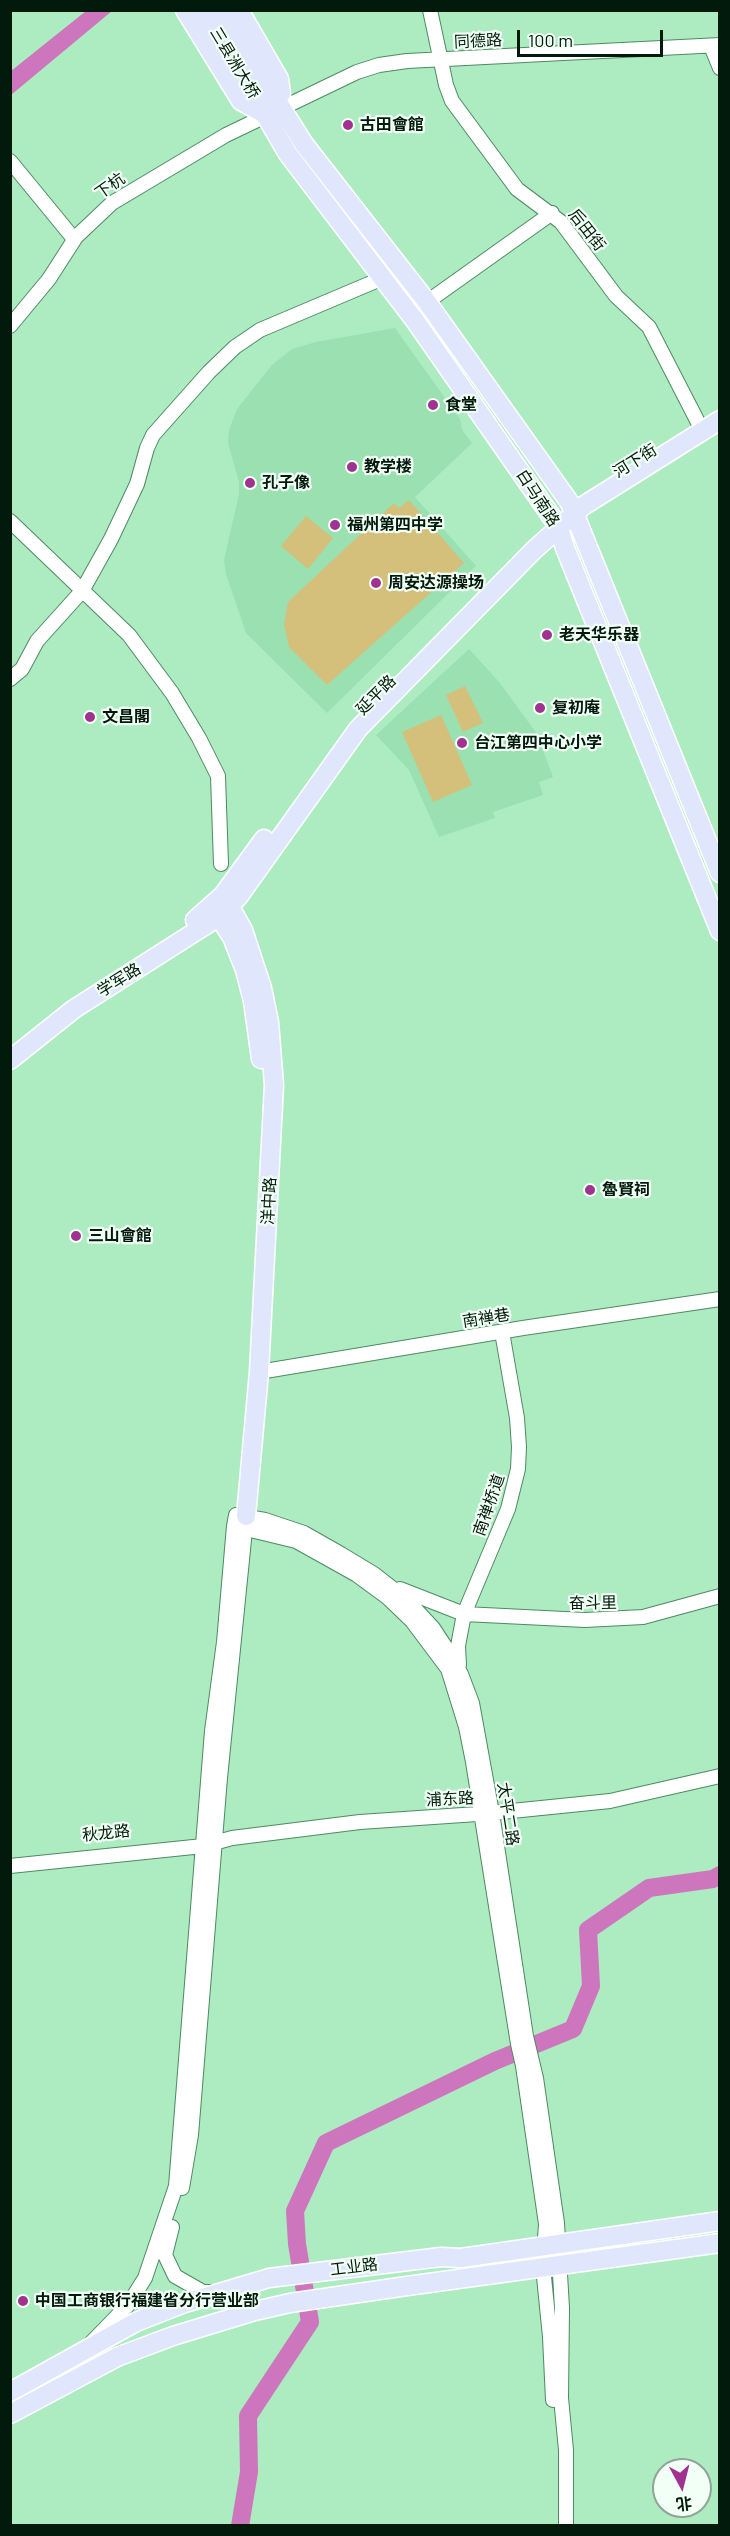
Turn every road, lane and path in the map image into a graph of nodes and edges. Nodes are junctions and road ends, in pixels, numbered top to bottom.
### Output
1 (185, 10) edge
2 (204, 10) edge
3 (220, 10) edge
4 (239, 10) edge
5 (430, 10) edge
6 (715, 45) edge
7 (441, 60) junction
8 (720, 68) edge
9 (283, 107) junction
10 (266, 115) junction
11 (10, 161) edge
12 (552, 213) junction
13 (74, 239) junction
14 (383, 278) junction
15 (427, 302) junction
16 (10, 326) edge
17 (720, 409) edge
18 (720, 420) edge
19 (700, 426) junction
20 (572, 508) junction
21 (10, 521) edge
22 (555, 521) junction
23 (82, 591) junction
24 (10, 679) edge
25 (220, 864) dead end
26 (720, 873) edge
27 (221, 906) junction
28 (720, 931) edge
29 (10, 1046) edge
30 (10, 1060) edge
31 (720, 1299) edge
32 (502, 1332) junction
33 (260, 1372) junction
34 (240, 1521) junction
35 (387, 1583) junction
36 (720, 1596) edge
37 (464, 1614) junction
38 (461, 1674) junction
39 (720, 1776) edge
40 (486, 1814) junction
41 (208, 1842) junction
42 (10, 1859) edge
43 (10, 1866) edge
44 (522, 2040) junction
45 (720, 2221) edge
46 (720, 2243) edge
47 (551, 2245) junction
48 (552, 2266) junction
49 (223, 2292) junction
50 (81, 2353) junction
51 (10, 2392) edge
52 (10, 2414) edge
53 (559, 2526) edge
54 (566, 2526) edge

1 - 10 main road
2 - 10 main road, 三县洲大桥
3 - 9 main road, 三县洲大桥
4 - 9 main road
5 - 7 street, 后田街
6 - 7 street, 同德路
6 - 8 street
7 - 9 street, 同德路
7 - 12 street, 后田街
9 - 10 street, 同德路
9 - 15 main road, 三县洲大桥
10 - 13 street, 下杭
10 - 14 main road, 白马南路
11 - 13 street
12 - 15 street
12 - 19 street, 后田街
13 - 16 street, 下杭
14 - 22 main road, 白马南路
14 - 23 street
15 - 20 main road, 三县洲大桥
17 - 19 main road, 河下街
18 - 19 main road, 河下街
19 - 20 main road, 河下街
20 - 22 main road, 河下街
20 - 26 main road, 三县洲大桥
21 - 23 street
22 - 27 main road, 延平路
22 - 28 main road, 白马南路
23 - 24 street
23 - 25 street
27 - 29 main road, 学军路
27 - 30 main road, 学军路
27 - 33 main road, 洋中路
27 - 34 main road, 洋中路
31 - 32 street, 南禅巷
32 - 33 street, 南禅巷
32 - 37 street, 南禅桥道
33 - 34 main road, 洋中路
34 - 35 street, 太平二路
34 - 40 street, 太平二路
34 - 41 street
35 - 37 street, 奋斗里
35 - 38 street, 太平二路
36 - 37 street, 奋斗里
37 - 38 street, 南禅桥道
38 - 40 street, 太平二路
39 - 40 street, 浦东路
40 - 41 street, 浦东路
40 - 44 street, 太平二路
41 - 42 street, 秋龙路
41 - 43 street, 秋龙路
41 - 49 street
41 - 50 street
44 - 47 street, 太平二路
44 - 47 street, 太平二路
45 - 47 main road, 工业路
46 - 48 main road, 工业路
47 - 48 street
47 - 49 main road, 工业路
48 - 52 main road, 工业路
48 - 53 street
48 - 54 street
49 - 50 main road, 工业路
50 - 51 main road, 工业路

